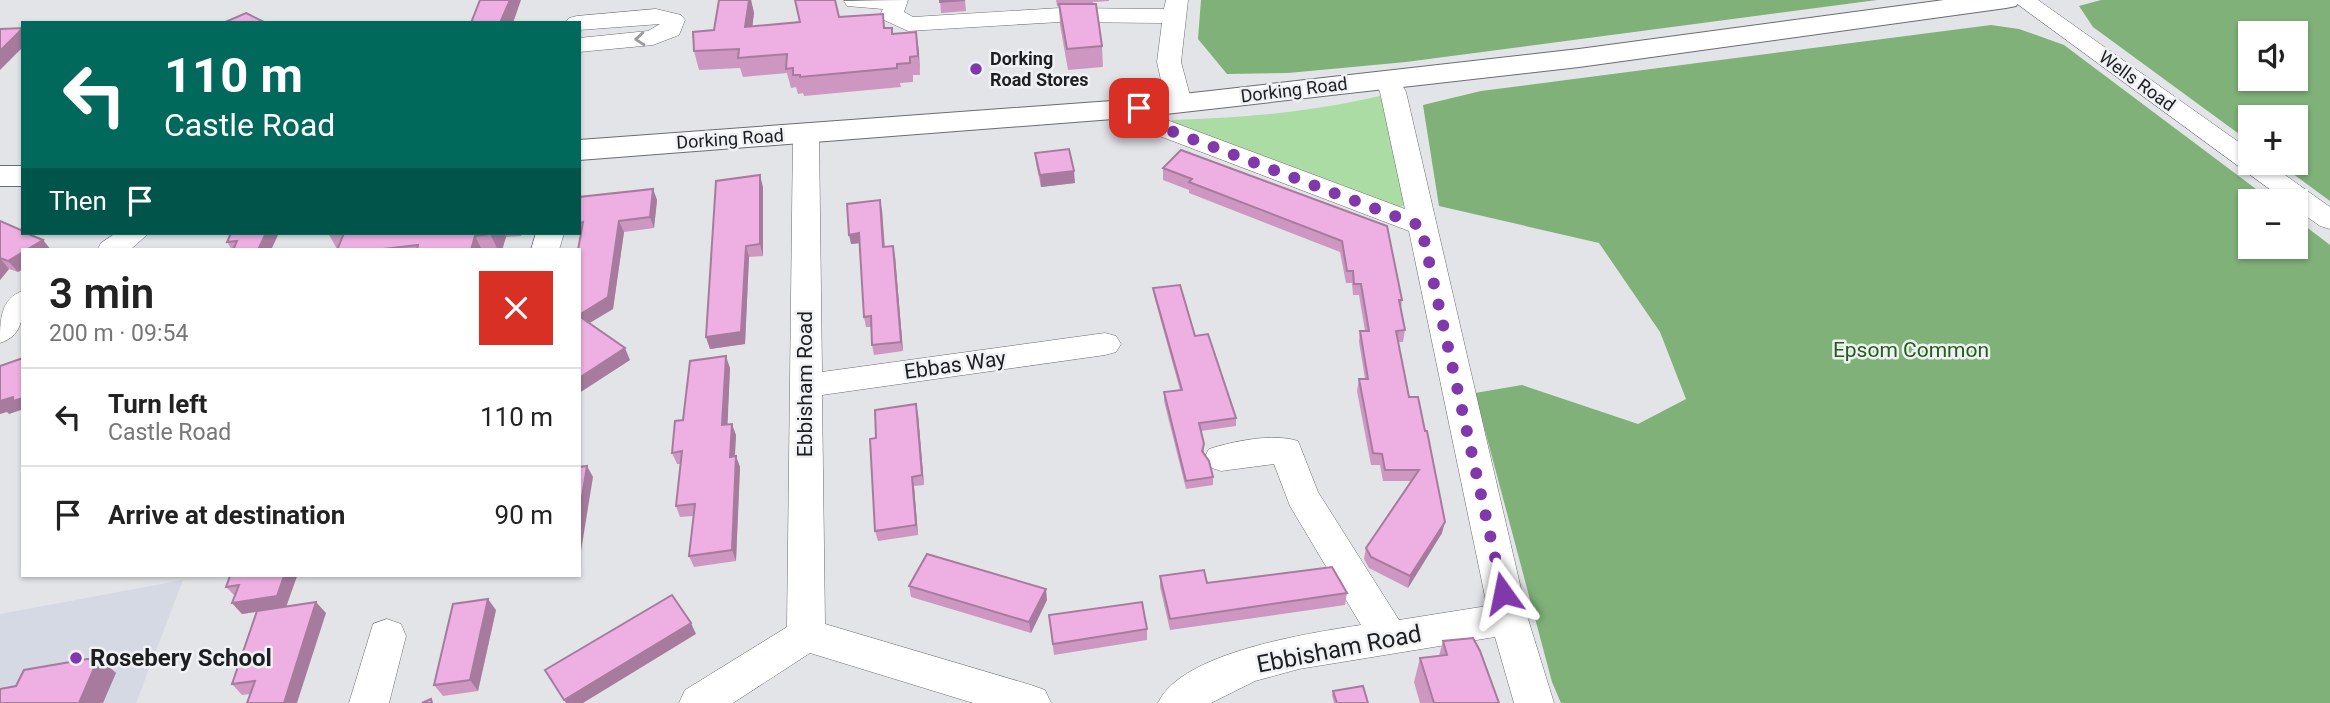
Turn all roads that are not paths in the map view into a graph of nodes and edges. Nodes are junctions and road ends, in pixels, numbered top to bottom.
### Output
1 (2006, 0) edge
2 (2024, 0) edge
3 (855, 1) edge
4 (896, 1) edge
5 (1176, 8) edge
6 (581, 23) edge
7 (581, 45) edge
8 (1387, 79) junction
9 (1179, 103) junction
10 (1139, 108) junction
11 (806, 134) junction
12 (581, 150) edge
13 (2238, 154) edge
14 (2268, 175) edge
15 (0, 176) edge
16 (21, 176) edge
17 (2330, 220) edge
18 (1421, 226) junction
19 (132, 235) edge
20 (114, 248) edge
21 (21, 304) edge
22 (0, 332) edge
23 (1105, 344) dead end
24 (805, 386) junction
25 (1222, 458) dead end
26 (1509, 619) junction
27 (806, 635) junction
28 (387, 636) dead end
29 (1389, 638) junction
30 (369, 703) edge
31 (699, 703) edge
32 (1031, 703) edge
33 (1178, 703) edge
34 (1534, 703) edge

1 - 8 highway, Dorking Road
2 - 13 street, Wells Road
3 - 4 street
4 - 5 street
5 - 9 street
6 -> 7 street
8 - 9 highway, Dorking Road
8 - 18 street
9 - 10 highway, Dorking Road
10 - 11 highway, Dorking Road
10 - 18 street
11 - 12 highway, Dorking Road
11 - 24 street, Ebbisham Road
14 - 17 street, Wells Road
15 - 16 highway
18 - 26 street
19 - 20 street
21 - 22 street
23 - 24 street, Ebbas Way
24 - 27 street, Ebbisham Road
25 - 29 street
26 - 29 street, Ebbisham Road
26 - 34 street
27 - 31 street
27 - 32 street
28 - 30 street
29 - 33 street, Ebbisham Road

